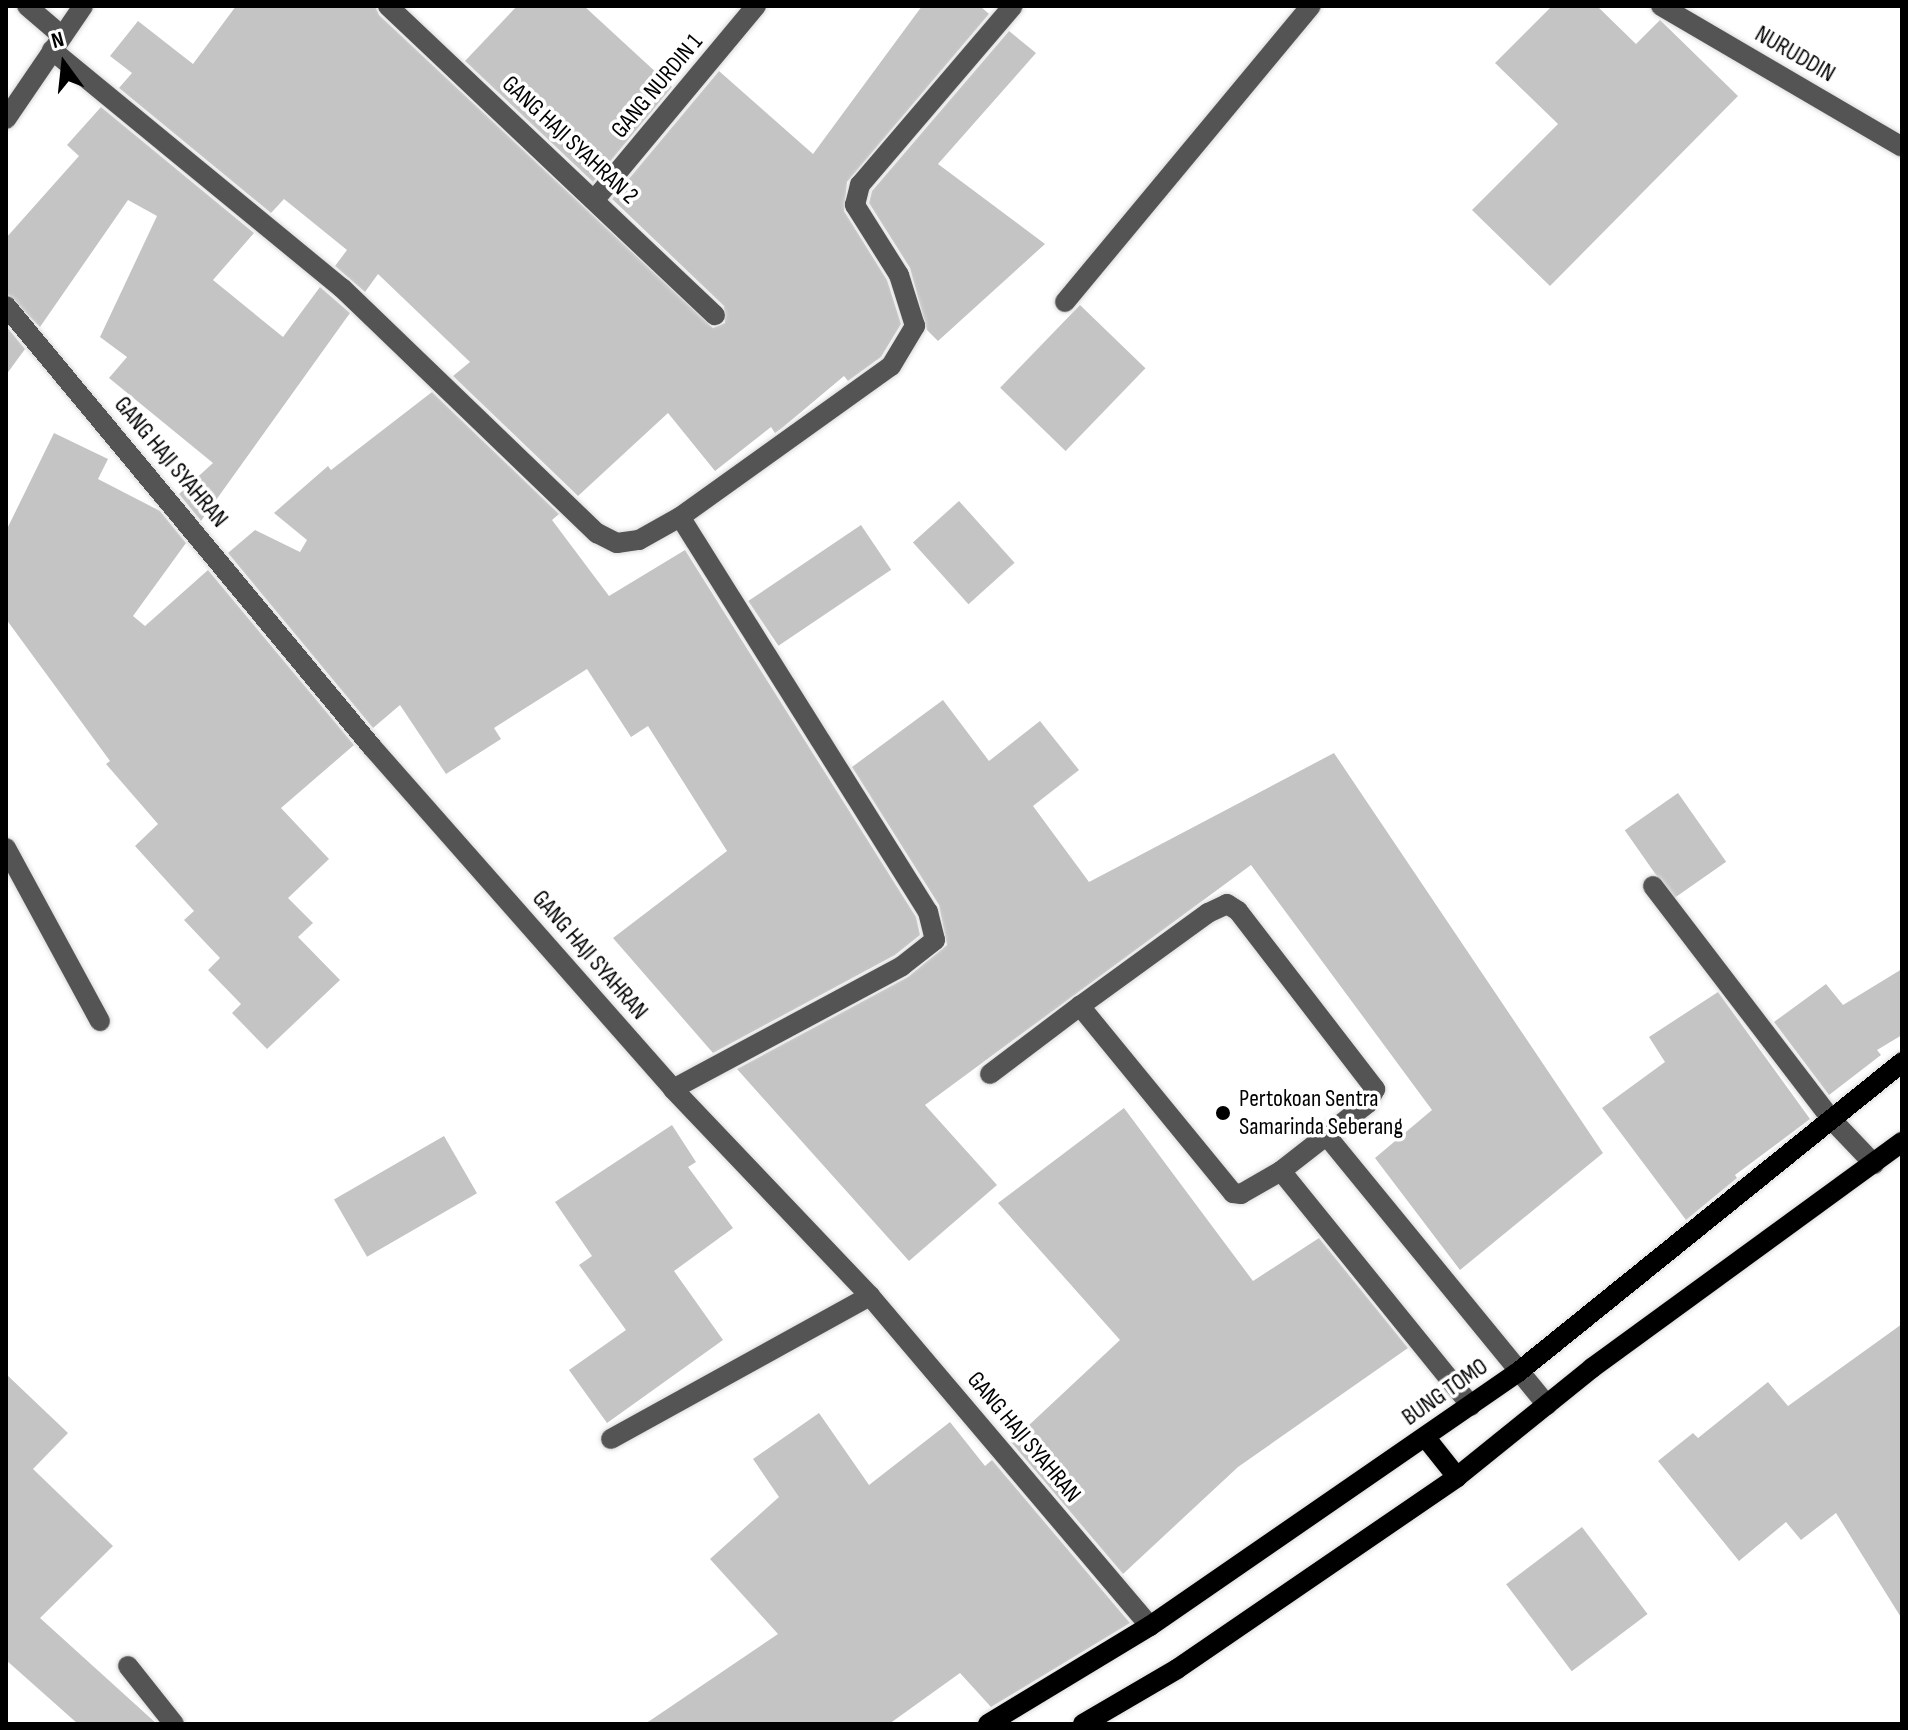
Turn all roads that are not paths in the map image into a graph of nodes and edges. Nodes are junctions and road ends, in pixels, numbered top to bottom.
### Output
1 (27, 6) edge
2 (83, 6) edge
3 (388, 6) edge
4 (756, 6) edge
5 (1013, 6) edge
6 (1311, 6) edge
7 (1661, 6) edge
8 (57, 43) junction
9 (6, 119) edge
10 (1902, 147) edge
11 (596, 198) junction
12 (1065, 302) dead end
13 (6, 306) edge
14 (715, 315) dead end
15 (680, 517) junction
16 (7, 854) edge
17 (1653, 886) dead end
18 (1080, 1006) junction
19 (100, 1021) dead end
20 (1902, 1062) edge
21 (990, 1074) dead end
22 (673, 1089) junction
23 (1832, 1120) junction
24 (1326, 1135) junction
25 (1902, 1142) edge
26 (1874, 1164) junction
27 (1281, 1171) junction
28 (870, 1296) junction
29 (1517, 1373) junction
30 (1547, 1405) junction
31 (1471, 1406) junction
32 (1426, 1438) junction
33 (611, 1439) dead end
34 (1457, 1477) junction
35 (1150, 1626) junction
36 (128, 1666) dead end
37 (174, 1724) edge
38 (988, 1724) edge
39 (1083, 1724) edge

1 - 8 street
2 - 8 street
3 - 11 street, GANG HAJI SYAHRAN 2
4 - 11 street, GANG NURDIN 1
5 - 15 street
6 - 12 street
7 - 10 street, NURUDDIN
8 - 9 street
8 - 15 street
11 - 14 street, GANG HAJI SYAHRAN 2
13 - 22 street, GANG HAJI SYAHRAN
15 - 22 street
16 - 19 street
17 - 23 street
18 - 21 street
18 - 24 street
18 - 27 street
20 - 23 main road, BUNG TOMO
22 - 28 street, GANG HAJI SYAHRAN
23 - 26 street
23 - 29 main road, BUNG TOMO
24 - 27 street
24 - 29 street
25 - 26 main road
26 - 30 main road
27 - 31 street
28 - 33 street
28 - 35 street, GANG HAJI SYAHRAN
29 - 30 street
29 - 31 main road, BUNG TOMO
30 - 34 main road
31 - 32 main road, BUNG TOMO
32 - 34 main road
32 - 35 main road, BUNG TOMO
34 - 39 main road
35 - 38 main road, BUNG TOMO
36 - 37 street

